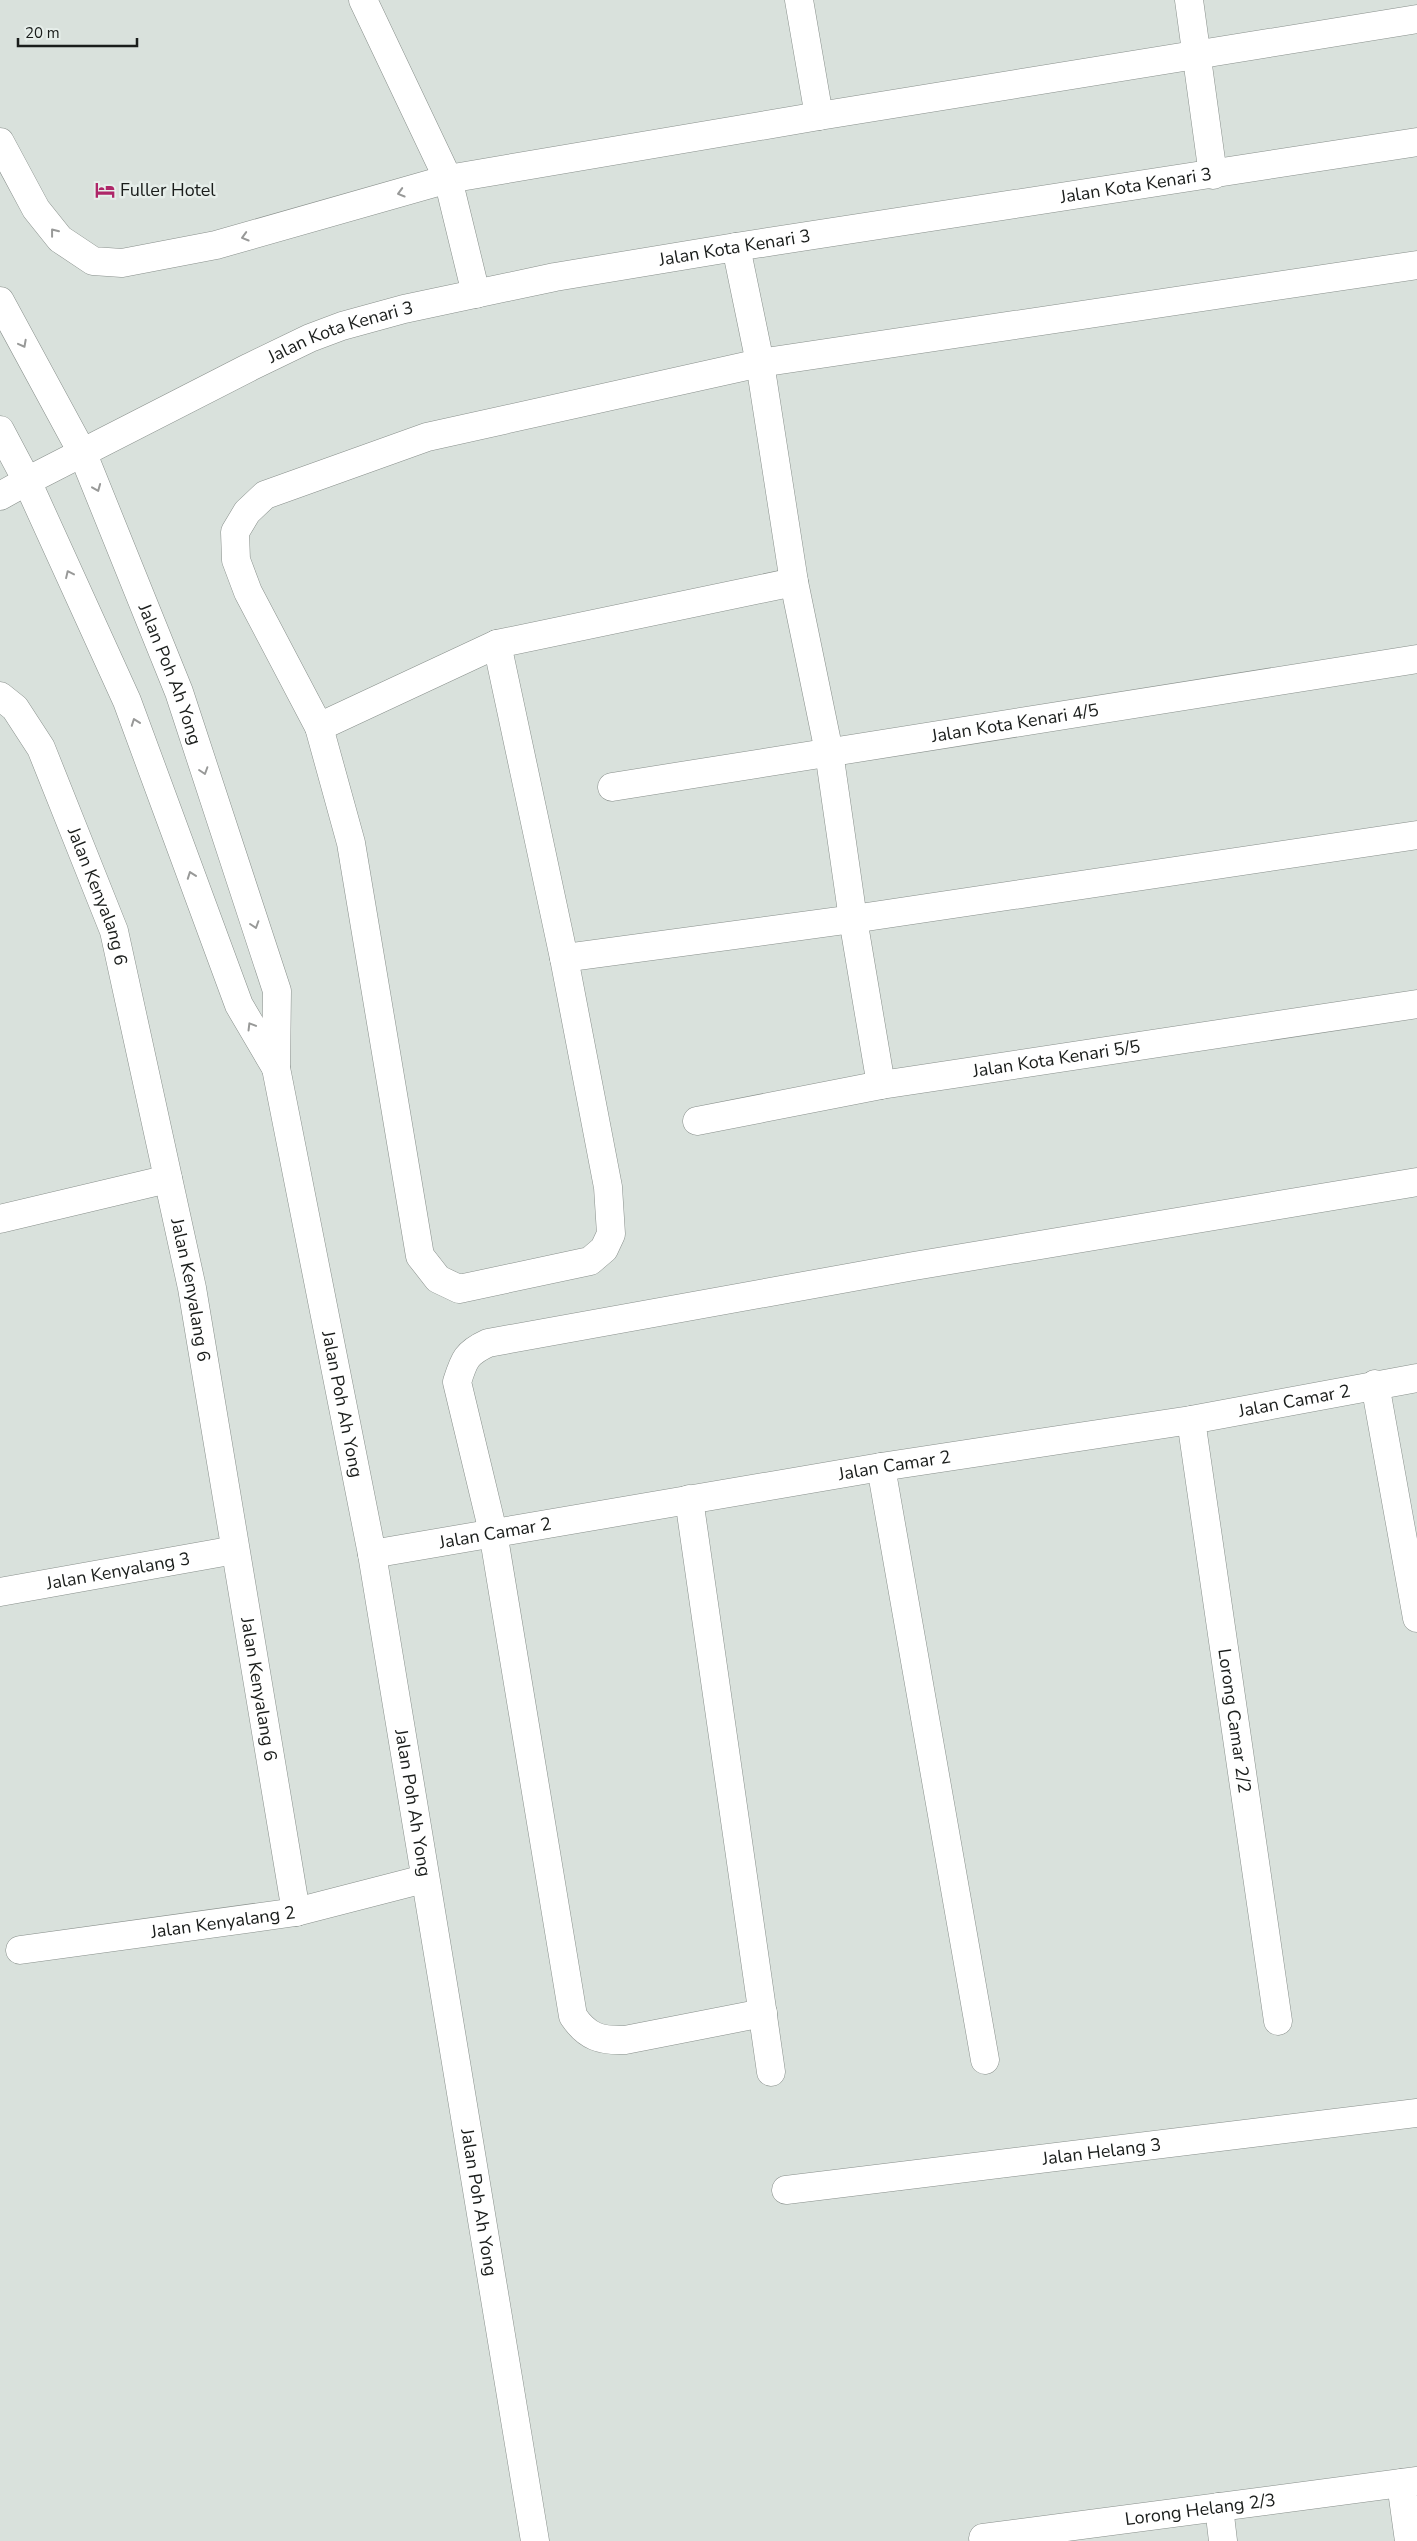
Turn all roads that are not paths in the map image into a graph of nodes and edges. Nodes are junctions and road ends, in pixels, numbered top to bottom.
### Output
1 (363, 0) edge
2 (799, 0) edge
3 (1189, 0) edge
4 (1417, 19) edge
5 (1196, 54) junction
6 (819, 116) junction
7 (0, 142) edge
8 (1417, 142) edge
9 (1213, 175) junction
10 (448, 180) junction
11 (736, 247) junction
12 (1417, 265) edge
13 (476, 294) junction
14 (0, 301) edge
15 (760, 363) junction
16 (0, 430) edge
17 (83, 454) junction
18 (27, 482) junction
19 (0, 496) edge
20 (794, 582) junction
21 (497, 644) junction
22 (1417, 659) edge
23 (0, 696) edge
24 (318, 727) junction
25 (829, 752) junction
26 (612, 787) dead end
27 (1417, 836) edge
28 (853, 919) junction
29 (564, 958) junction
30 (1417, 1004) edge
31 (276, 1068) junction
32 (881, 1085) junction
33 (697, 1121) dead end
34 (168, 1179) junction
35 (1417, 1182) edge
36 (0, 1219) edge
37 (1417, 1378) edge
38 (1376, 1384) junction
39 (1191, 1420) junction
40 (881, 1467) junction
41 (689, 1499) junction
42 (493, 1532) junction
43 (235, 1550) junction
44 (372, 1554) junction
45 (0, 1592) edge
46 (1417, 1618) edge
47 (424, 1879) junction
48 (296, 1912) junction
49 (20, 1950) dead end
50 (763, 2013) junction
51 (1278, 2021) dead end
52 (984, 2060) dead end
53 (771, 2072) dead end
54 (1417, 2113) edge
55 (786, 2190) dead end
56 (1409, 2482) edge
57 (1218, 2507) junction
58 (983, 2538) dead end
59 (535, 2541) edge
60 (1223, 2541) edge
61 (1410, 2541) edge

1 - 10 street
2 - 6 street
3 - 5 street
4 - 5 street
5 - 6 street
5 - 9 street
6 - 10 street
10 -> 7 street
8 - 9 street, Jalan Kota Kenari 3
9 - 11 street, Jalan Kota Kenari 3
10 - 13 street
11 - 13 street, Jalan Kota Kenari 3
11 - 15 street
12 - 15 street
13 - 17 street, Jalan Kota Kenari 3
14 -> 17 street, Jalan Poh Ah Yong
15 - 20 street
15 - 24 street
16 - 18 street, Jalan Poh Ah Yong
17 - 18 street, Jalan Kota Kenari 3
17 -> 31 street, Jalan Poh Ah Yong
18 - 19 street, Jalan Kota Kenari 3
31 -> 18 street, Jalan Poh Ah Yong
20 - 21 street
20 - 25 street
21 - 24 street
21 - 29 street
22 - 25 street, Jalan Kota Kenari 4/5
23 - 34 street, Jalan Kenyalang 6
24 - 29 street
25 - 26 street, Jalan Kota Kenari 4/5
25 - 28 street
27 - 28 street
28 - 29 street
28 - 32 street
30 - 32 street, Jalan Kota Kenari 5/5
31 - 44 street, Jalan Poh Ah Yong
32 - 33 street, Jalan Kota Kenari 5/5
34 - 36 street
34 - 43 street, Jalan Kenyalang 6
35 - 42 street
37 - 38 street, Jalan Camar 2
38 - 39 street, Jalan Camar 2
38 - 46 street
39 - 40 street, Jalan Camar 2
39 - 51 street, Lorong Camar 2/2
40 - 41 street, Jalan Camar 2
40 - 52 street
41 - 42 street, Jalan Camar 2
41 - 50 street
42 - 44 street, Jalan Camar 2
42 - 50 street
43 - 45 street, Jalan Kenyalang 3
43 - 48 street, Jalan Kenyalang 6
44 - 47 street, Jalan Poh Ah Yong
47 - 48 street, Jalan Kenyalang 2
47 - 59 street, Jalan Poh Ah Yong
48 - 49 street, Jalan Kenyalang 2
50 - 53 street
54 - 55 street, Jalan Helang 3
56 - 57 street, Lorong Helang 2/3
56 - 61 street
57 - 58 street, Lorong Helang 2/3
57 - 60 street

